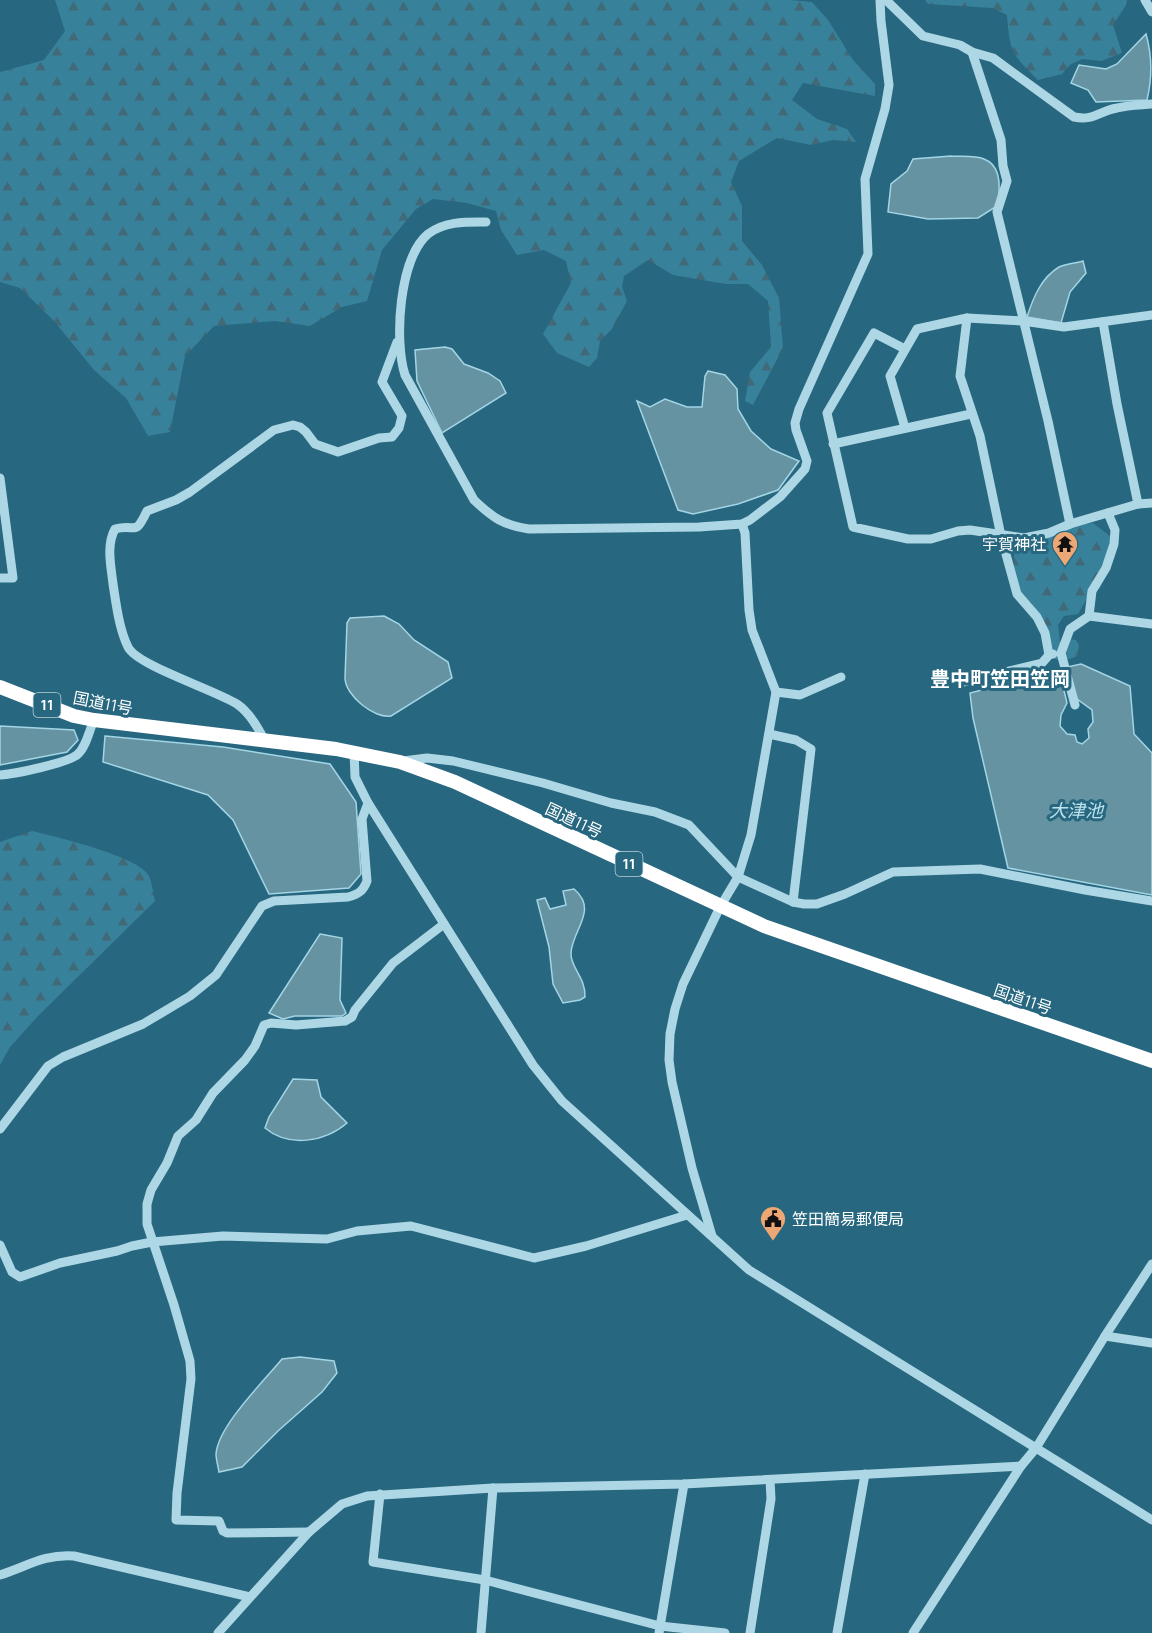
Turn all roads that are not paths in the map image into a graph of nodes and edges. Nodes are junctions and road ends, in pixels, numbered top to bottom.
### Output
1 (880, 0) edge
2 (886, 0) edge
3 (1145, 0) edge
4 (1152, 12) edge
5 (972, 52) junction
6 (1152, 104) edge
7 (486, 222) dead end
8 (1152, 315) edge
9 (967, 318) junction
10 (1023, 321) junction
11 (1104, 322) junction
12 (400, 334) junction
13 (905, 349) junction
14 (971, 414) junction
15 (905, 428) junction
16 (833, 444) junction
17 (0, 478) edge
18 (0, 483) edge
19 (1152, 503) edge
20 (1138, 504) junction
21 (1108, 513) junction
22 (742, 524) junction
23 (1070, 524) junction
24 (1001, 536) junction
25 (0, 578) edge
26 (1089, 616) junction
27 (1152, 624) edge
28 (1061, 653) junction
29 (1049, 655) junction
30 (841, 677) dead end
31 (960, 684) dead end
32 (0, 687) edge
33 (776, 692) junction
34 (1075, 705) dead end
35 (94, 720) junction
36 (769, 734) junction
37 (265, 741) junction
38 (354, 751) junction
39 (400, 762) junction
40 (0, 775) edge
41 (368, 803) junction
42 (738, 877) junction
43 (1152, 901) edge
44 (793, 902) junction
45 (720, 907) junction
46 (444, 924) junction
47 (1152, 1061) edge
48 (0, 1130) edge
49 (687, 1215) junction
50 (713, 1238) junction
51 (152, 1242) junction
52 (0, 1245) edge
53 (1152, 1264) edge
54 (1105, 1336) junction
55 (1152, 1343) edge
56 (1036, 1448) junction
57 (1021, 1466) junction
58 (865, 1474) junction
59 (770, 1480) junction
60 (684, 1484) junction
61 (493, 1488) junction
62 (380, 1494) junction
63 (1152, 1520) edge
64 (309, 1532) junction
65 (0, 1575) edge
66 (485, 1580) junction
67 (250, 1597) junction
68 (660, 1630) edge
69 (220, 1632) edge
70 (481, 1633) edge
71 (725, 1633) edge
72 (750, 1633) edge
73 (837, 1633) edge
74 (914, 1633) edge

1 - 22 street
2 - 5 street
3 - 4 street
5 - 6 street
5 - 10 street
7 - 12 street
8 - 11 street
9 - 10 street
9 - 13 street
9 - 14 street
10 - 11 street
10 - 23 street
11 - 20 street
12 - 22 street
12 - 37 street
13 - 15 street
13 - 16 street
14 - 15 street
14 - 24 street
15 - 16 street
16 - 24 street
17 - 18 street
18 - 25 street
19 - 20 street
20 - 21 street
21 - 23 street
21 - 26 street
22 - 33 street
23 - 24 street
24 - 29 street
26 - 27 street
26 - 28 street
28 - 29 street
28 - 34 street
29 - 31 street
30 - 33 street
32 - 35 highway, 国道11号 / 11
33 - 36 street
35 - 37 highway, 国道11号 / 11
35 - 40 street
36 - 42 street
36 - 44 street
37 - 38 highway, 国道11号 / 11
38 - 39 highway, 国道11号 / 11
38 - 41 street
39 - 42 street
39 - 45 highway, 国道11号 / 11
41 - 46 street
41 - 48 street
42 - 44 street
42 - 45 street
43 - 44 street
45 - 47 highway, 国道11号 / 11
45 - 50 street
46 - 49 street
46 - 51 street
49 - 50 street
49 - 51 street
50 - 56 street
51 - 52 street
51 - 64 street
53 - 54 street
54 - 55 street
54 - 56 street
56 - 57 street
56 - 63 street
57 - 58 street
57 - 74 street
58 - 59 street
58 - 73 street
59 - 60 street
59 - 72 street
60 - 61 street
60 - 68 street
61 - 62 street
61 - 66 street
62 - 64 street
62 - 66 street
64 - 67 street
65 - 67 street
66 - 68 street
66 - 70 street
67 - 69 street
68 - 71 street

